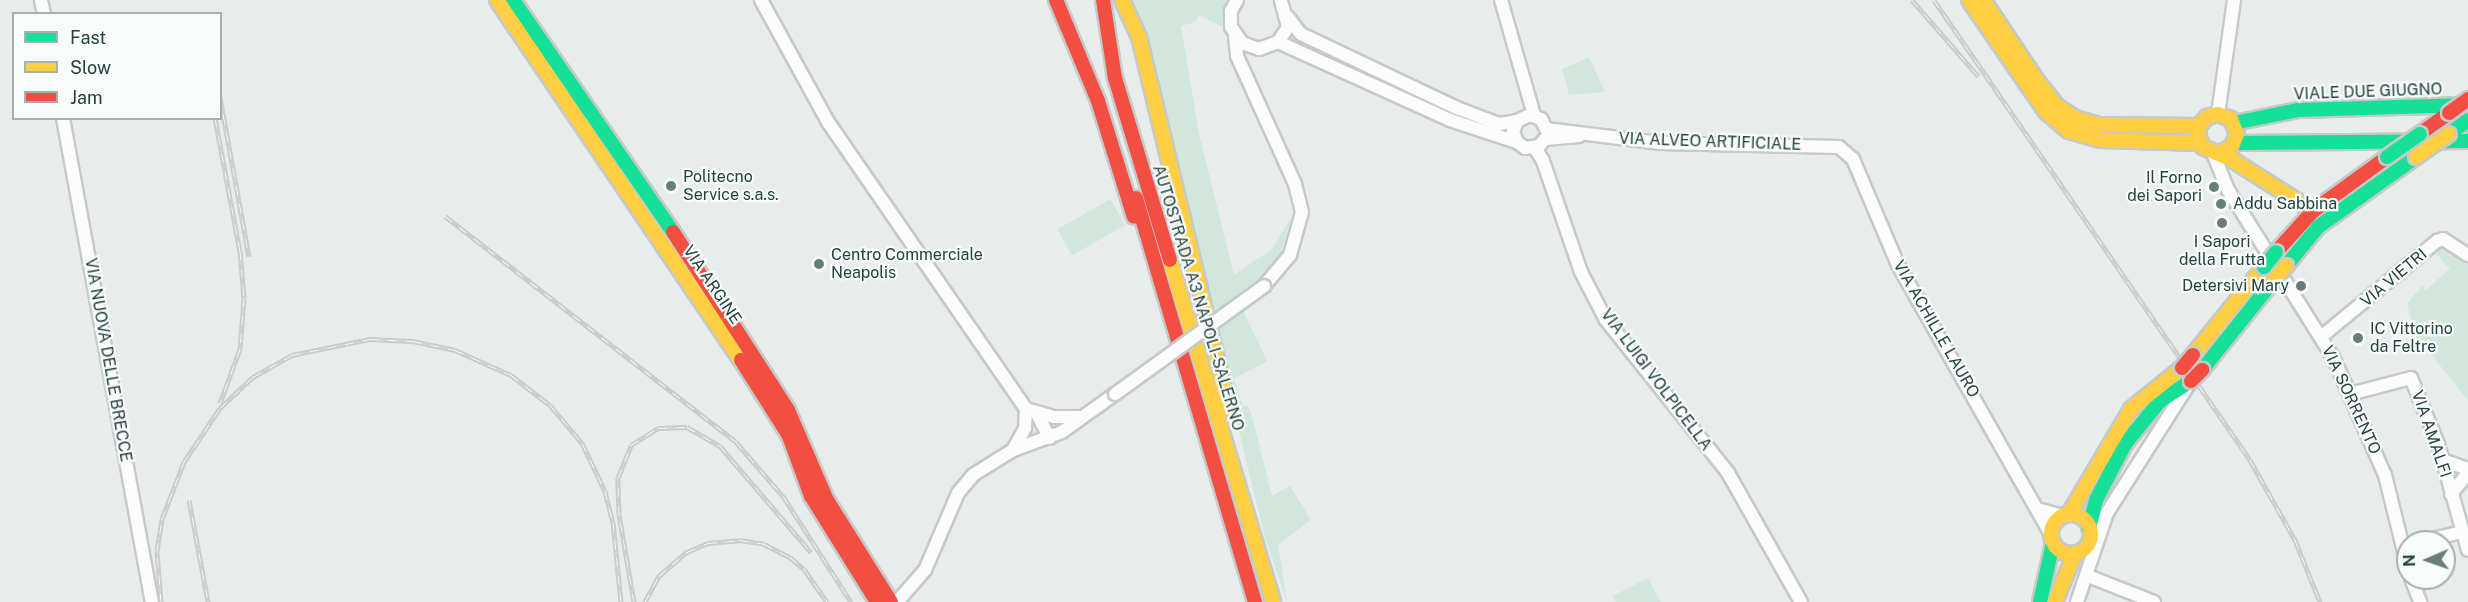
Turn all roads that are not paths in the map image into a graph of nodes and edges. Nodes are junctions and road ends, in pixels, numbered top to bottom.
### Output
1 (497, 0) edge
2 (513, 0) edge
3 (761, 0) edge
4 (1056, 0) edge
5 (1103, 0) edge
6 (1122, 0) edge
7 (1237, 0) edge
8 (1281, 0) edge
9 (1501, 0) edge
10 (1969, 0) edge
11 (1983, 0) edge
12 (2234, 0) edge
13 (1288, 17) junction
14 (1235, 36) junction
15 (1278, 42) junction
16 (1095, 46) dead end
17 (1256, 48) junction
18 (1243, 70) junction
19 (2468, 99) edge
20 (2468, 105) edge
21 (1526, 114) junction
22 (2218, 114) junction
23 (63, 120) edge
24 (2468, 120) edge
25 (2234, 123) junction
26 (2199, 126) junction
27 (1546, 134) junction
28 (2468, 141) edge
29 (1518, 142) junction
30 (2200, 143) junction
31 (1839, 147) joint
32 (1535, 148) junction
33 (2226, 152) junction
34 (2313, 211) junction
35 (2468, 255) edge
36 (1161, 291) junction
37 (2321, 337) junction
38 (2190, 381) junction
39 (2350, 394) junction
40 (1031, 411) junction
41 (1077, 417) junction
42 (1050, 438) junction
43 (1013, 450) junction
44 (2442, 460) junction
45 (2468, 471) edge
46 (2451, 495) junction
47 (2041, 510) junction
48 (2066, 515) junction
49 (2089, 528) junction
50 (2400, 530) edge
51 (2052, 538) junction
52 (2466, 540) edge
53 (2075, 553) junction
54 (1264, 573) junction
55 (2088, 576) junction
56 (152, 602) edge
57 (877, 602) edge
58 (891, 602) edge
59 (897, 602) edge
60 (1255, 602) edge
61 (1273, 602) edge
62 (1801, 602) edge
63 (2040, 602) edge
64 (2055, 602) edge
65 (2077, 602) edge
66 (2154, 602) edge

1 - 57 main road, VIA ARGINE
2 - 58 main road, VIA ARGINE
3 - 40 street
4 - 36 main road
5 - 54 main road, AUTOSTRADA A3 NAPOLI-SALERNO
6 - 54 main road
7 - 14 street
8 - 13 street
9 - 21 street
10 - 30 main road
11 - 26 main road
12 - 22 street
13 - 15 street
13 - 21 street
14 - 17 street
14 - 18 street
15 - 17 street
15 - 29 street
16 - 36 main road, AUTOSTRADA A3 NAPOLI-SALERNO
17 - 18 street
18 - 41 street, bridge
19 - 34 main road, bridge
20 - 25 main road, VIALE DUE GIUGNO
21 - 27 street
21 - 29 street
22 - 25 main road
22 - 26 main road
23 - 56 street, VIA NUOVA DELLE BRECCE
24 - 38 main road, bridge
25 - 33 main road
26 - 30 main road
27 - 31 street, VIA ALVEO ARTIFICIALE
27 - 32 street
28 - 33 main road
29 - 32 street
30 - 33 main road
31 - 47 street, VIA ACHILLE LAURO
32 - 62 street, VIA LUIGI VOLPICELLA
33 - 34 main road
33 - 37 street, VIA SORRENTO
34 - 48 main road, bridge
35 - 37 street, VIA VIETRI
36 - 60 main road, AUTOSTRADA A3 NAPOLI-SALERNO
37 - 39 street, VIA SORRENTO
38 - 49 main road
38 - 55 street
39 - 44 street, VIA AMALFI
39 - 50 street, VIA SORRENTO
40 - 41 street
40 - 42 street
40 - 43 street
41 - 42 street
42 - 43 street
43 - 59 street
44 - 45 street
44 - 46 street, VIA AMALFI
45 - 46 street
46 - 52 street, VIA AMALFI
47 - 48 street
47 - 51 street, VIA ACHILLE LAURO
48 - 49 main road
48 - 51 main road
49 - 53 main road
51 - 53 main road
51 - 63 main road
53 - 64 main road
54 - 61 main road, AUTOSTRADA A3 NAPOLI-SALERNO
55 - 65 street
55 - 66 street

